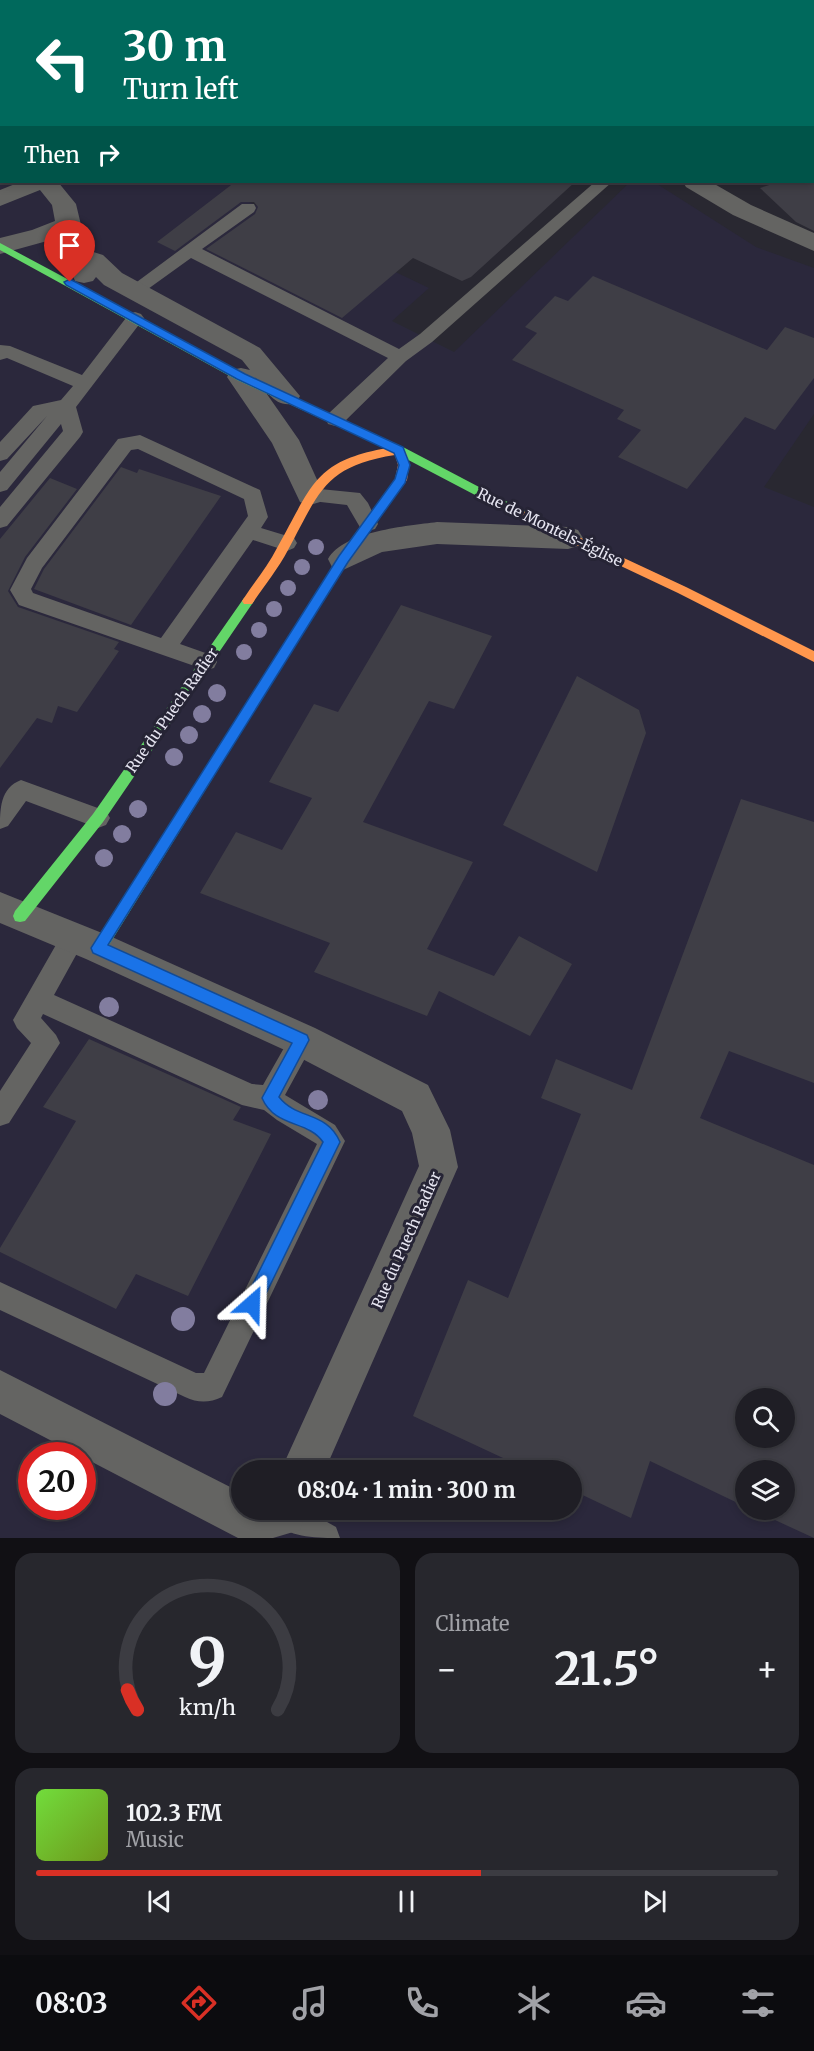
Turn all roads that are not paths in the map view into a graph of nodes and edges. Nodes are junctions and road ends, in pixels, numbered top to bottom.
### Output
1 (37, 183) edge
2 (47, 183) edge
3 (603, 183) edge
4 (697, 183) edge
5 (0, 198) edge
6 (248, 208) dead end
7 (68, 225) junction
8 (814, 243) edge
9 (0, 246) edge
10 (190, 250) junction
11 (76, 255) junction
12 (135, 290) junction
13 (90, 294) junction
14 (135, 318) junction
15 (0, 354) edge
16 (400, 357) junction
17 (241, 376) junction
18 (84, 383) junction
19 (286, 396) junction
20 (66, 405) junction
21 (336, 419) junction
22 (399, 450) junction
23 (0, 454) edge
24 (0, 485) edge
25 (310, 495) junction
26 (0, 521) edge
27 (368, 524) junction
28 (248, 531) junction
29 (568, 538) junction
30 (287, 543) junction
31 (343, 559) junction
32 (166, 647) junction
33 (814, 657) edge
34 (206, 662) junction
35 (98, 818) junction
36 (0, 819) edge
37 (10, 911) edge
38 (86, 943) junction
39 (37, 999) junction
40 (302, 1040) junction
41 (270, 1098) junction
42 (0, 1114) edge
43 (0, 1296) edge
44 (0, 1391) edge
45 (307, 1460) edge
46 (231, 1511) edge
47 (297, 1520) edge
48 (325, 1538) edge

1 - 5 street
2 - 7 street
3 - 16 lane
4 - 8 street
6 - 10 lane
7 - 9 street
7 - 11 street
9 - 13 street, Rue de Montels-Église
10 - 12 lane
10 - 16 lane
11 - 12 street, Rue de Montels-Église
11 - 13 street
12 - 19 street, Rue de Montels-Église
13 - 14 street, Rue de Montels-Église
14 - 17 street, Rue de Montels-Église
14 - 18 lane
15 - 18 lane
16 - 21 lane
17 - 19 street, Rue de Montels-Église
17 - 25 street
18 - 20 lane
19 - 21 street, Rue de Montels-Église
20 - 23 lane
20 - 24 lane
20 - 26 lane
21 - 22 street, Rue de Montels-Église
22 - 25 street, Rue du Puech Radier
22 - 27 street
22 - 29 street, Rue de Montels-Église
25 - 27 lane
25 - 30 street, Rue du Puech Radier
27 - 31 street
28 - 30 lane
28 - 32 lane
28 - 32 lane
29 - 31 street
29 - 33 street, Rue de Montels-Église
30 - 34 street, Rue du Puech Radier
31 - 38 street
32 - 34 lane
34 - 35 street, Rue du Puech Radier
35 - 36 lane
35 - 37 street, Rue du Puech Radier
37 - 38 street, Rue du Puech Radier
38 - 39 lane
38 - 40 street, Rue du Puech Radier
39 - 41 lane
39 - 42 lane
40 - 41 lane
40 - 45 street, Rue du Puech Radier
41 - 43 lane
44 - 46 street
47 - 48 lane

